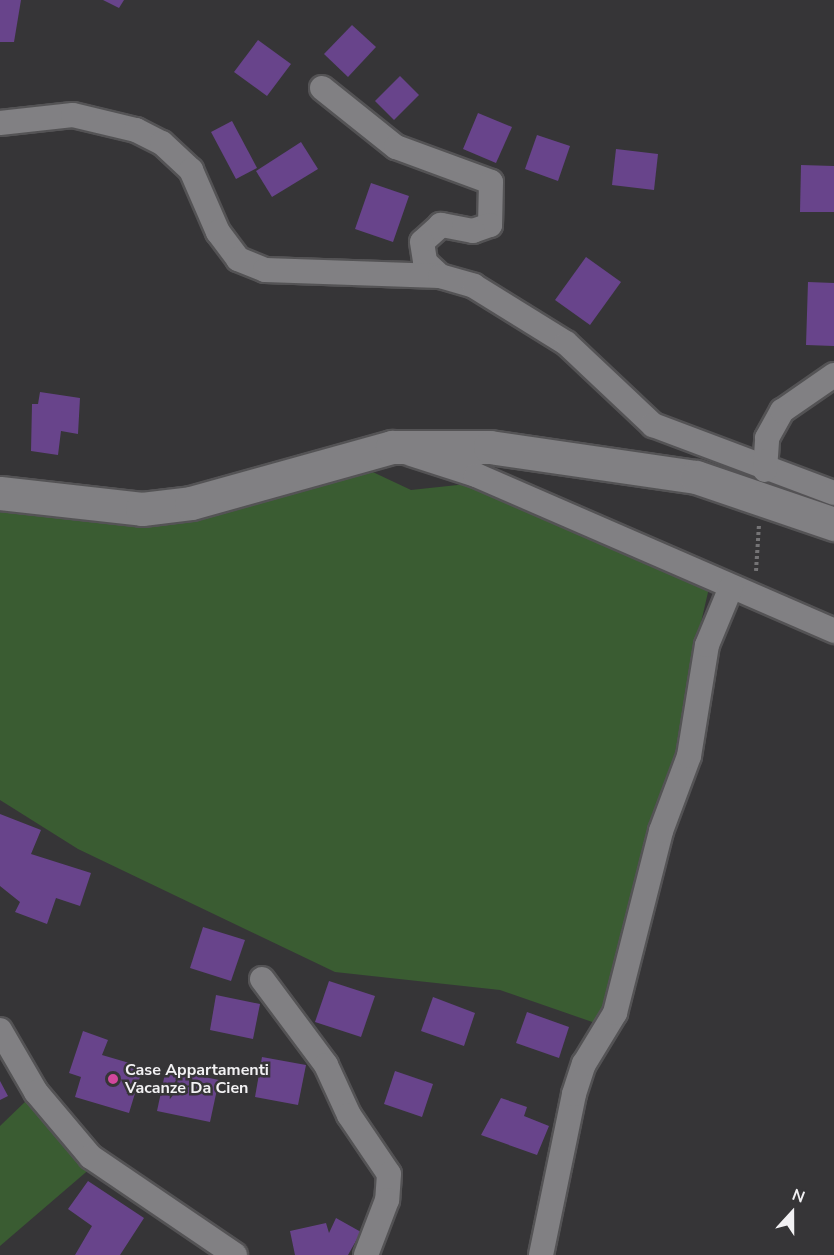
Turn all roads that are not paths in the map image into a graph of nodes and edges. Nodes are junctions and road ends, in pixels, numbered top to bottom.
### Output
1 (322, 88) dead end
2 (0, 123) edge
3 (440, 276) junction
4 (834, 375) edge
5 (392, 447) junction
6 (766, 485) junction
7 (0, 493) edge
8 (834, 493) edge
9 (834, 524) edge
10 (740, 589) junction
11 (834, 631) edge
12 (262, 979) dead end
13 (0, 1030) edge
14 (235, 1255) edge
15 (366, 1255) edge
16 (541, 1255) edge

1 - 3 street
2 - 3 street
3 - 6 street
4 - 6 street
5 - 6 street
5 - 7 street
5 - 10 street
6 - 8 street
6 - 9 street
10 - 11 street
10 - 16 street
12 - 15 street
13 - 14 street

